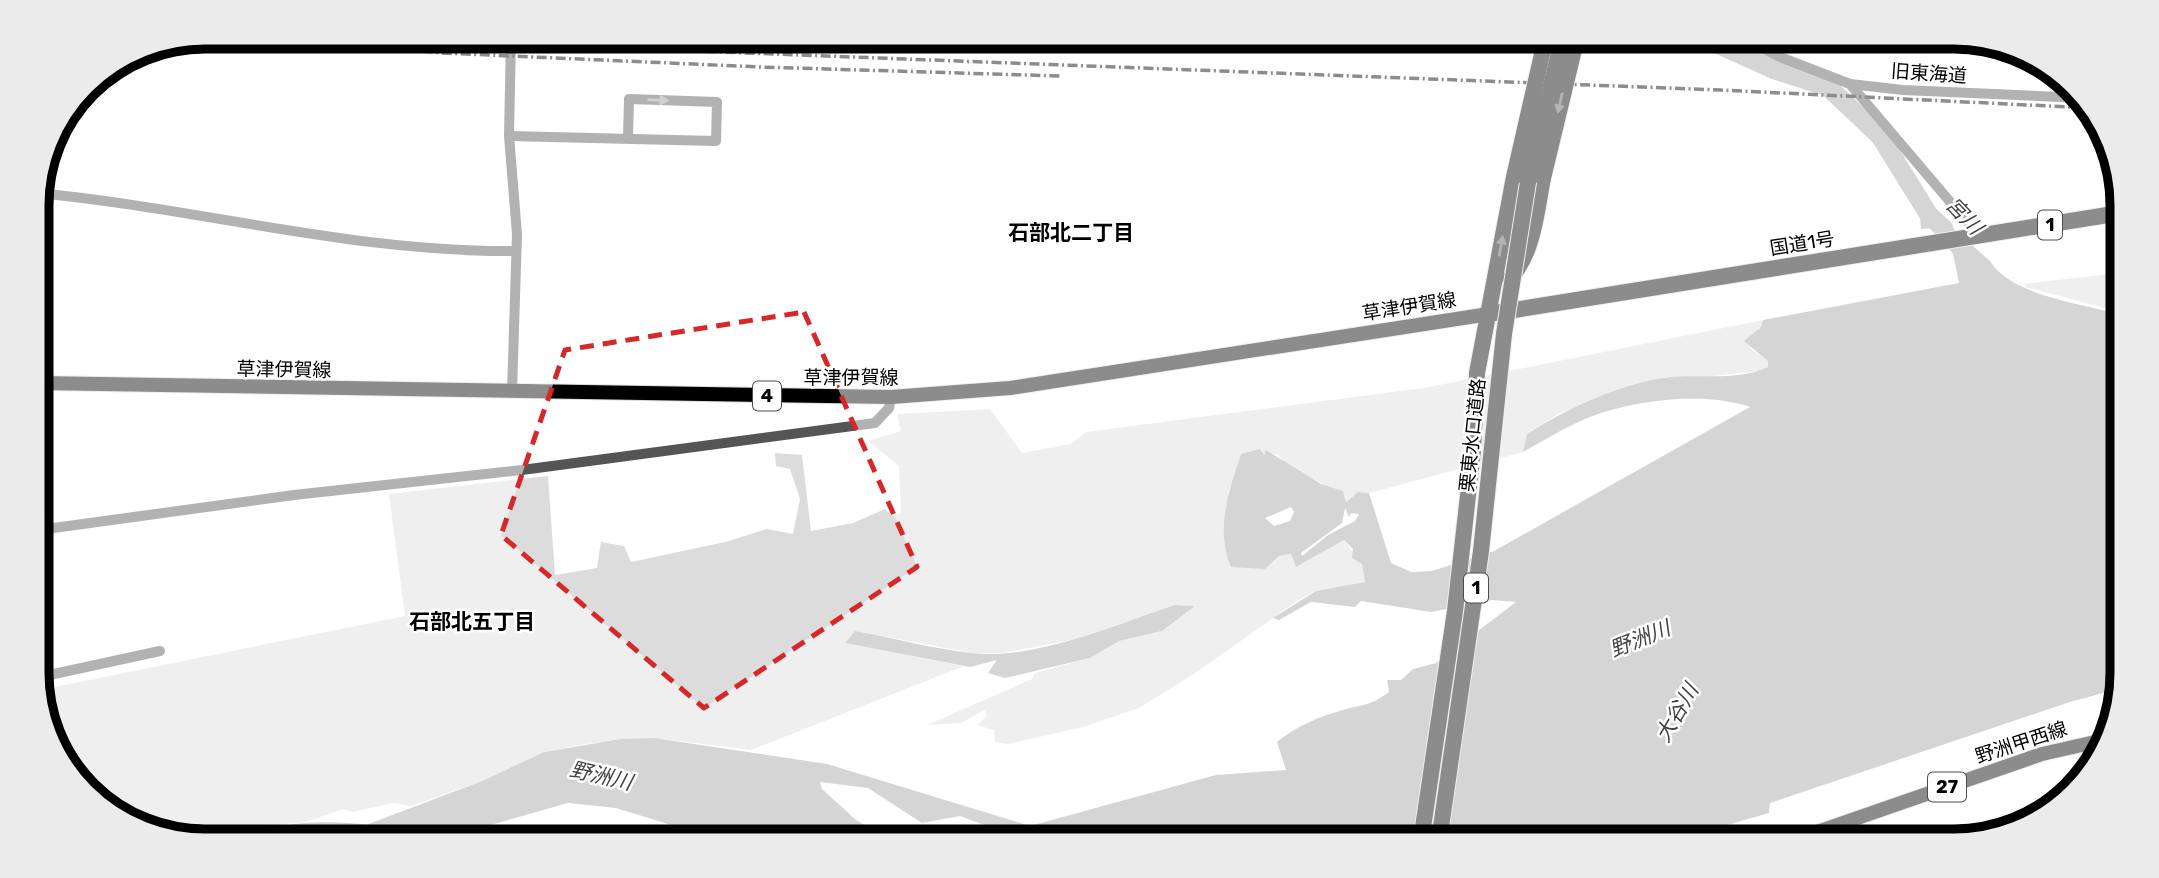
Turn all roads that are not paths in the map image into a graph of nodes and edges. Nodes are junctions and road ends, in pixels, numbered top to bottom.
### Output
1 (511, 49) edge
2 (1543, 49) edge
3 (1560, 49) edge
4 (1574, 49) edge
5 (1764, 49) edge
6 (1850, 83) junction
7 (2067, 98) edge
8 (509, 136) junction
9 (628, 138) junction
10 (49, 194) edge
11 (2110, 215) edge
12 (1975, 238) junction
13 (516, 251) junction
14 (1489, 314) junction
15 (49, 383) edge
16 (512, 392) junction
17 (891, 397) junction
18 (49, 529) edge
19 (160, 650) dead end
20 (49, 675) edge
21 (2093, 742) edge
22 (1423, 829) edge
23 (1442, 829) edge
24 (1826, 829) edge

1 - 8 street
14 -> 2 highway, 1, bridge
3 - 23 highway, 栗東水口道路 / 1, bridge
4 -> 14 highway, 1, bridge
5 - 6 street, 旧東海道
6 - 7 street, 旧東海道
6 - 12 street
8 - 9 street
8 - 13 street
9 -> 9 street
10 - 13 street
11 - 12 highway, 国道1号 / 1
12 - 14 highway, 国道1号 / 1
13 - 16 street
14 - 17 main road, 草津伊賀線 / 4
14 - 22 highway, 栗東水口道路 / 1
15 - 16 main road, 草津伊賀線 / 4
16 - 17 main road, 草津伊賀線 / 4
17 - 18 street
19 - 20 street
21 - 24 main road, 野洲甲西線 / 27

